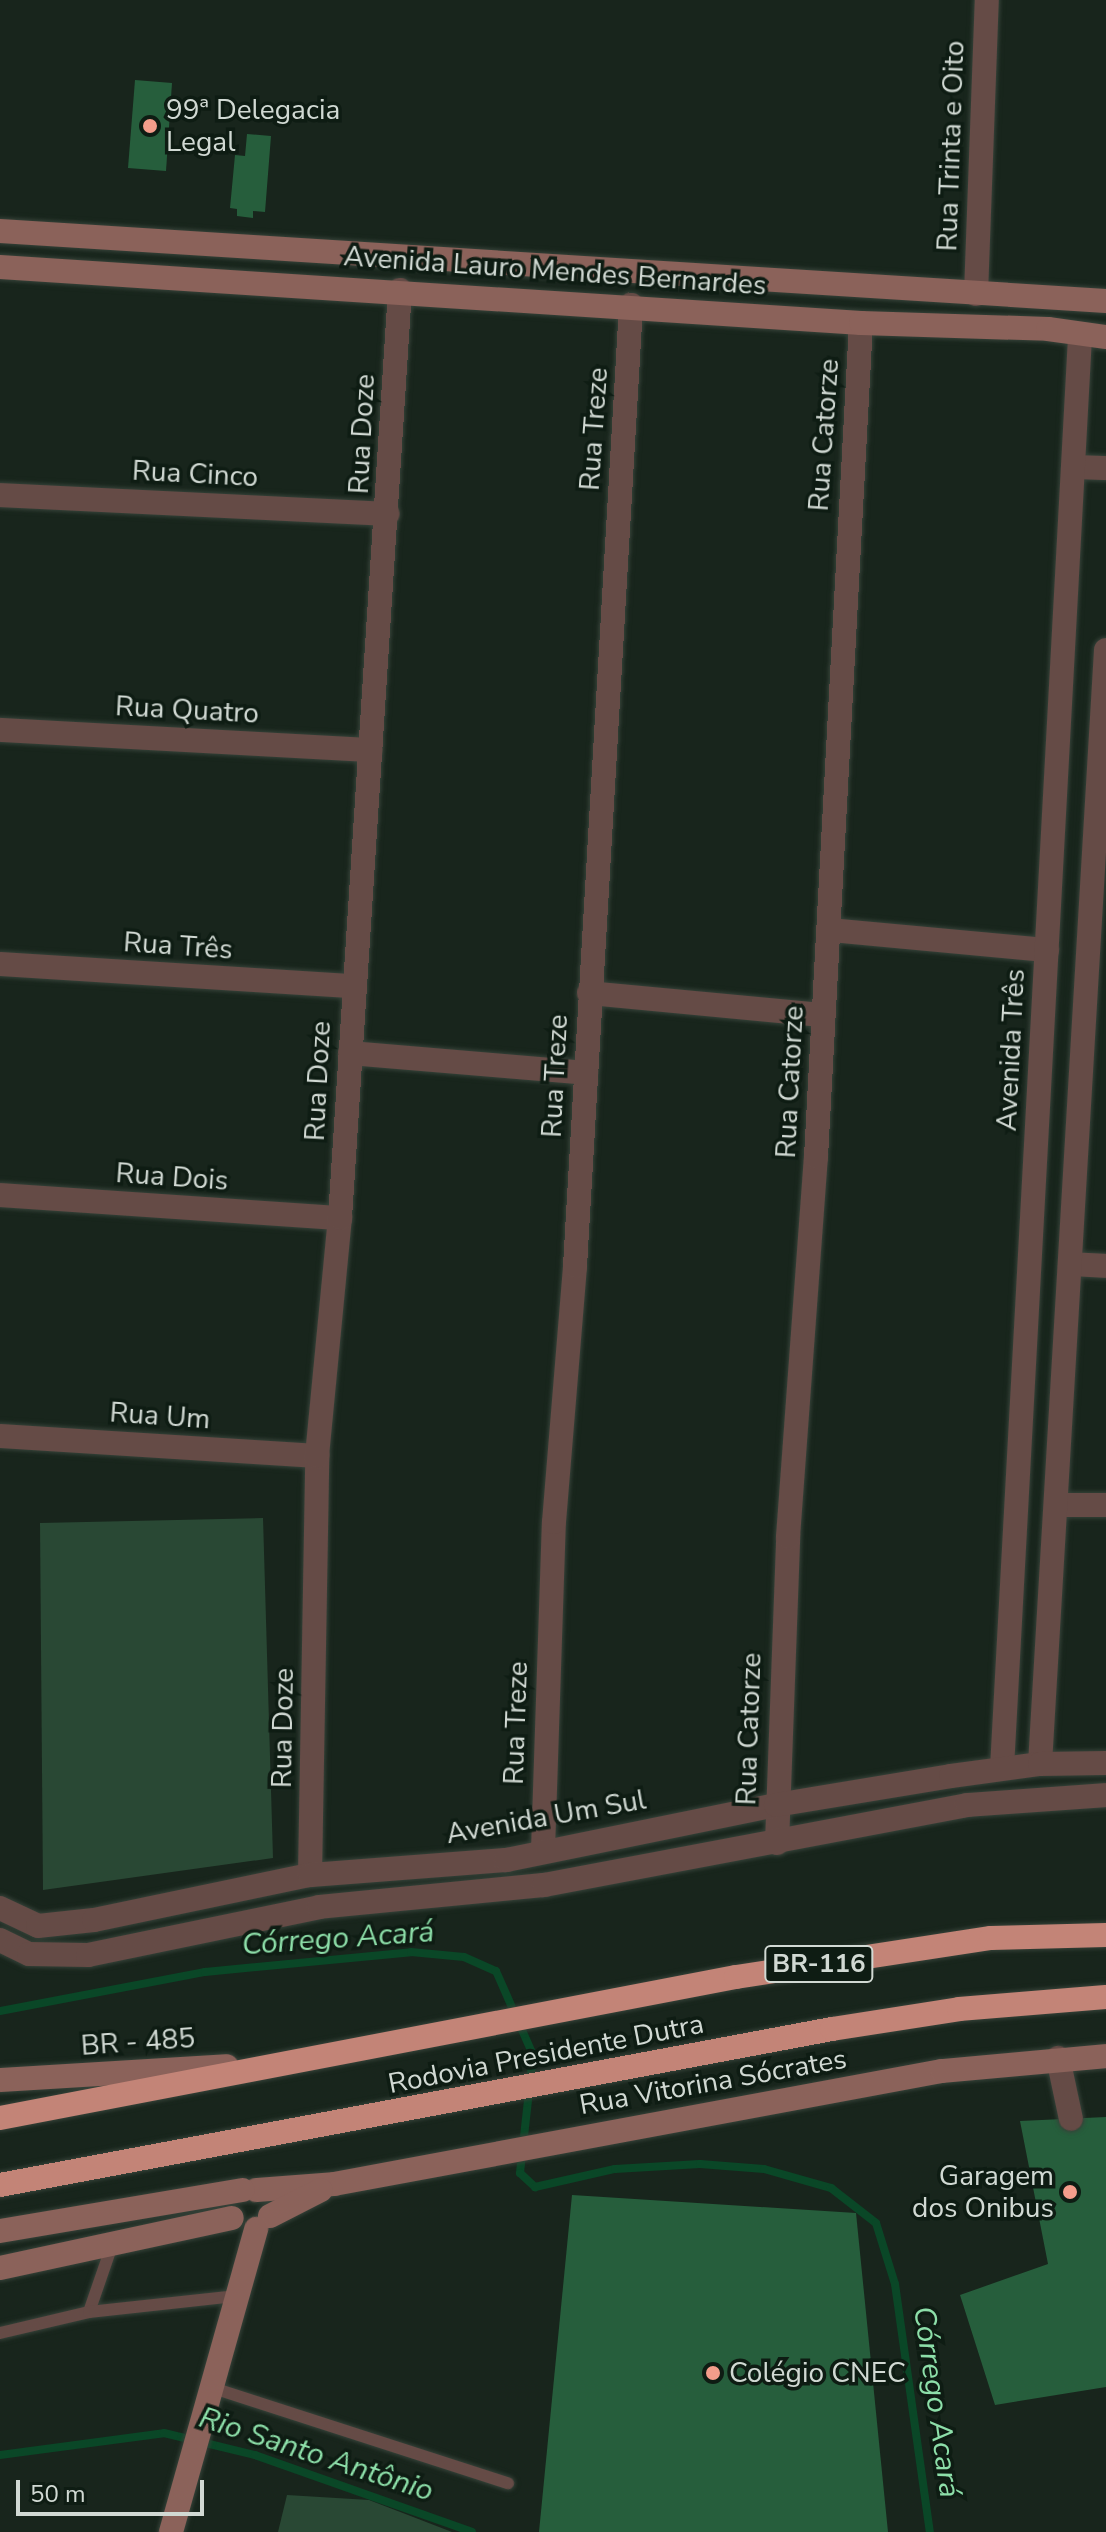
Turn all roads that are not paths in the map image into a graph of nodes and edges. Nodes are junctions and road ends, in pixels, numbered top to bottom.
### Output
1 (987, 0) edge
2 (0, 231) edge
3 (77, 235) junction
4 (519, 264) junction
5 (0, 267) edge
6 (74, 270) junction
7 (732, 280) junction
8 (400, 290) junction
9 (976, 294) junction
10 (1048, 296) junction
11 (517, 297) junction
12 (1106, 301) edge
13 (631, 305) junction
14 (731, 312) junction
15 (861, 323) junction
16 (1048, 329) junction
17 (1080, 335) junction
18 (1106, 337) edge
19 (1073, 467) junction
20 (1106, 468) edge
21 (0, 495) edge
22 (388, 514) junction
23 (1106, 650) edge
24 (1062, 664) junction
25 (1105, 665) edge
26 (0, 730) edge
27 (370, 750) junction
28 (1101, 801) edge
29 (1051, 879) junction
30 (1092, 882) junction
31 (830, 930) junction
32 (1047, 950) junction
33 (0, 964) edge
34 (353, 986) junction
35 (589, 993) junction
36 (823, 1015) junction
37 (1095, 1032) edge
38 (350, 1053) junction
39 (586, 1073) junction
40 (1075, 1175) junction
41 (1034, 1178) junction
42 (0, 1195) edge
43 (340, 1218) junction
44 (1070, 1264) junction
45 (1106, 1266) edge
46 (1024, 1364) junction
47 (1064, 1366) junction
48 (0, 1436) edge
49 (317, 1456) junction
50 (1056, 1505) junction
51 (1106, 1505) edge
52 (1050, 1599) junction
53 (1011, 1601) junction
54 (1106, 1763) edge
55 (1040, 1764) junction
56 (1002, 1768) junction
57 (886, 1788) junction
58 (1106, 1795) edge
59 (776, 1805) junction
60 (886, 1819) junction
61 (686, 1823) junction
62 (777, 1843) junction
63 (543, 1850) junction
64 (692, 1855) junction
65 (310, 1875) junction
66 (0, 1908) edge
67 (1106, 1935) edge
68 (0, 1940) edge
69 (1106, 1997) edge
70 (1106, 2056) edge
71 (1058, 2058) junction
72 (281, 2062) junction
73 (0, 2080) edge
74 (0, 2118) edge
75 (1071, 2119) dead end
76 (334, 2184) junction
77 (0, 2185) edge
78 (249, 2190) junction
79 (250, 2229) junction
80 (0, 2231) edge
81 (111, 2248) junction
82 (0, 2268) edge
83 (238, 2296) junction
84 (89, 2312) junction
85 (0, 2333) edge
86 (213, 2388) junction
87 (508, 2483) dead end
88 (171, 2532) edge

1 - 9 street, Rua Trinta e Oito
2 - 3 street, Avenida Lauro Mendes Bernardes
3 - 4 street, Avenida Lauro Mendes Bernardes
3 - 6 street
4 - 7 street, Avenida Lauro Mendes Bernardes
4 - 11 street
5 - 6 street, Avenida Lauro Mendes Bernardes
6 - 8 street, Avenida Lauro Mendes Bernardes
7 - 9 street, Avenida Lauro Mendes Bernardes
7 - 14 street
8 - 11 street, Avenida Lauro Mendes Bernardes
8 - 22 street, Rua Doze
9 - 10 street, Avenida Lauro Mendes Bernardes
10 - 12 street, Avenida Lauro Mendes Bernardes
10 - 16 street
11 - 13 street, Avenida Lauro Mendes Bernardes
13 - 14 street, Avenida Lauro Mendes Bernardes
13 - 35 street, Rua Treze
14 - 15 street, Avenida Lauro Mendes Bernardes
15 - 16 street, Avenida Lauro Mendes Bernardes
15 - 31 street, Rua Catorze
16 - 17 street, Avenida Lauro Mendes Bernardes
17 - 18 street, Avenida Lauro Mendes Bernardes
17 - 19 street, Avenida Três
19 - 20 street
19 - 24 street, Avenida Três
21 - 22 street, Rua Cinco
22 - 27 street, Rua Doze
23 - 25 street
24 - 25 street
24 - 29 street, Avenida Três
25 - 28 street
26 - 27 street, Rua Quatro
27 - 34 street, Rua Doze
28 - 30 street
29 - 30 street
29 - 32 street, Avenida Três
30 - 37 street
31 - 32 street
31 - 36 street, Rua Catorze
32 - 41 street, Avenida Três
33 - 34 street, Rua Três
34 - 38 street, Rua Doze
35 - 36 street
35 - 39 street, Rua Treze
36 - 59 street, Rua Catorze
37 - 40 street
38 - 39 street
38 - 43 street, Rua Doze
39 - 63 street, Rua Treze
40 - 41 street
40 - 44 street
41 - 46 street, Avenida Três
42 - 43 street, Rua Dois
43 - 49 street, Rua Doze
44 - 45 street
44 - 47 street
46 - 47 street
46 - 53 street, Avenida Três
47 - 50 street
48 - 49 street, Rua Um
49 - 65 street, Rua Doze
50 - 51 street
50 - 52 street
52 - 53 street
52 - 55 street
53 - 56 street, Avenida Três
54 - 55 street, Avenida Um Sul
55 - 56 street, Avenida Um Sul
56 - 57 street, Avenida Um Sul
57 - 59 street, Avenida Um Sul
57 - 60 street
58 - 60 street
59 - 61 street, Avenida Um Sul
59 - 62 street, Rua Catorze
60 - 62 street
61 - 63 street, Avenida Um Sul
61 - 64 street
62 - 64 street
63 - 65 street, Avenida Um Sul
64 - 68 street
65 - 66 street, Avenida Um Sul
67 - 72 highway, Rodovia Presidente Dutra / BR-116
69 - 77 highway, Rodovia Presidente Dutra / BR-116
70 - 71 street, Rua Vitorina Sócrates
71 - 75 street
71 - 76 street, Rua Vitorina Sócrates
72 - 73 street, BR - 485
72 - 74 highway, Rodovia Presidente Dutra / BR-116
76 - 78 street
76 - 79 street
78 - 79 street
78 - 79 street
78 - 80 street
79 - 81 street
79 - 83 street
81 - 82 street
81 - 84 lane
83 - 84 lane
83 - 86 street
84 - 85 lane
86 - 87 lane
86 - 88 street

